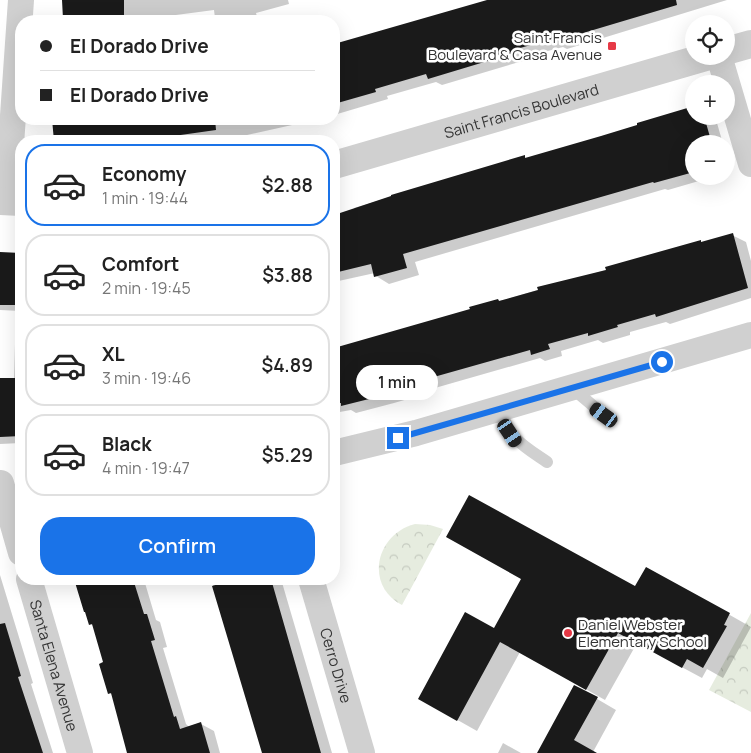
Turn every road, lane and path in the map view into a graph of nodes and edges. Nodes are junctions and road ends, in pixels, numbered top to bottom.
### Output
1 (21, 0) edge
2 (20, 15) edge
3 (751, 44) edge
4 (735, 48) edge
5 (685, 63) edge
6 (722, 65) edge
7 (15, 101) edge
8 (340, 163) edge
9 (751, 164) edge
10 (9, 202) edge
11 (751, 335) edge
12 (572, 388) junction
13 (500, 408) junction
14 (604, 415) dead end
15 (340, 452) edge
16 (546, 462) dead end
17 (7, 483) edge
18 (15, 523) edge
19 (31, 585) edge
20 (313, 585) edge
21 (80, 753) edge
22 (362, 753) edge

1 - 2 street
3 - 4 street
5 - 8 street, Saint Francis Boulevard
6 - 9 street
7 - 10 street
11 - 12 street
12 - 13 street
12 - 14 lane
13 - 15 street
13 - 16 lane
17 - 18 street
19 - 21 street, Santa Elena Avenue
20 - 22 street, Cerro Drive

